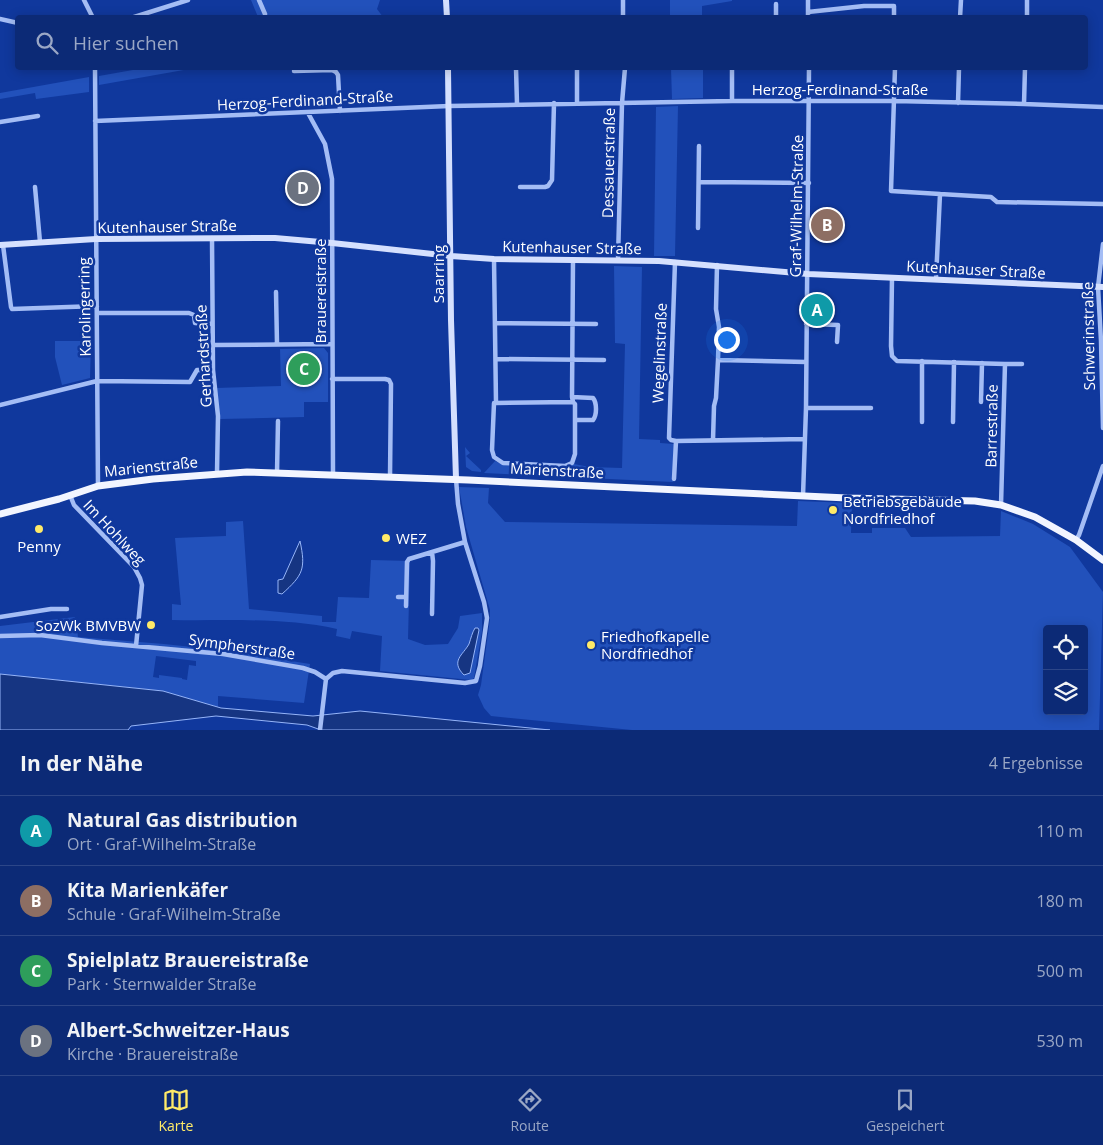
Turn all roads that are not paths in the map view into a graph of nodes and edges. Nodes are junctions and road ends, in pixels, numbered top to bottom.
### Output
1 (84, 0) edge
2 (188, 0) edge
3 (259, 0) edge
4 (446, 0) edge
5 (623, 0) edge
6 (808, 0) edge
7 (961, 0) edge
8 (1027, 0) edge
9 (776, 4) dead end
10 (265, 14) dead end
11 (92, 15) edge
12 (140, 15) edge
13 (447, 15) edge
14 (623, 15) edge
15 (776, 15) edge
16 (808, 15) edge
17 (894, 15) edge
18 (960, 15) edge
19 (1027, 15) edge
20 (1, 21) edge
21 (15, 23) edge
22 (95, 70) edge
23 (448, 70) edge
24 (516, 70) edge
25 (577, 70) edge
26 (625, 70) edge
27 (732, 70) edge
28 (809, 70) edge
29 (895, 70) edge
30 (959, 70) edge
31 (1025, 70) edge
32 (294, 71) dead end
33 (810, 100) junction
34 (732, 101) junction
35 (895, 101) junction
36 (622, 102) junction
37 (577, 103) junction
38 (958, 103) junction
39 (517, 104) junction
40 (554, 104) junction
41 (1024, 104) junction
42 (449, 106) junction
43 (1103, 107) edge
44 (340, 111) junction
45 (308, 113) junction
46 (38, 116) dead end
47 (95, 121) junction
48 (0, 122) edge
49 (699, 146) dead end
50 (699, 182) junction
51 (809, 183) junction
52 (35, 187) dead end
53 (520, 187) dead end
54 (940, 194) junction
55 (1103, 204) edge
56 (698, 228) dead end
57 (212, 238) junction
58 (96, 239) junction
59 (40, 242) junction
60 (332, 243) junction
61 (1103, 244) edge
62 (2, 245) edge
63 (451, 256) junction
64 (494, 259) junction
65 (573, 260) junction
66 (618, 260) junction
67 (674, 262) junction
68 (717, 265) junction
69 (808, 274) junction
70 (892, 278) junction
71 (936, 280) junction
72 (1100, 287) edge
73 (276, 292) dead end
74 (97, 306) junction
75 (97, 312) junction
76 (495, 323) junction
77 (573, 323) junction
78 (212, 324) junction
79 (596, 324) dead end
80 (806, 324) junction
81 (1102, 341) edge
82 (837, 342) dead end
83 (277, 344) junction
84 (332, 344) junction
85 (212, 345) junction
86 (496, 359) junction
87 (573, 360) junction
88 (604, 360) dead end
89 (718, 360) junction
90 (922, 361) junction
91 (806, 362) junction
92 (954, 362) junction
93 (982, 363) junction
94 (1005, 364) junction
95 (1022, 364) dead end
96 (213, 370) junction
97 (332, 379) junction
98 (97, 381) junction
99 (573, 400) junction
100 (981, 402) dead end
101 (496, 403) junction
102 (0, 405) edge
103 (806, 408) junction
104 (871, 408) dead end
105 (575, 420) junction
106 (278, 421) dead end
107 (922, 422) dead end
108 (953, 422) dead end
109 (1103, 428) edge
110 (804, 439) junction
111 (713, 440) junction
112 (676, 441) junction
113 (1103, 466) edge
114 (217, 473) junction
115 (277, 473) junction
116 (333, 475) junction
117 (390, 477) junction
118 (456, 479) junction
119 (674, 479) dead end
120 (98, 486) junction
121 (70, 495) junction
122 (803, 496) junction
123 (1001, 506) junction
124 (0, 514) edge
125 (1076, 540) junction
126 (465, 542) junction
127 (432, 552) junction
128 (1103, 560) edge
129 (398, 597) dead end
130 (406, 598) junction
131 (406, 606) dead end
132 (67, 609) dead end
133 (432, 614) dead end
134 (0, 617) edge
135 (0, 636) edge
136 (136, 646) junction
137 (326, 679) junction
138 (320, 730) edge

1 - 11 street
2 - 12 street
3 - 10 street
4 - 13 street
5 - 14 street
6 - 16 street
7 - 18 street
8 - 19 street
9 - 15 street
16 - 17 street
20 - 21 street
22 - 47 street, Karolingerring
23 - 42 street, Saarring
24 - 39 street
25 - 37 street
26 - 36 street, Dessauerstraße
27 - 34 street
28 - 33 street, Graf-Wilhelm-Straße
29 - 35 street
30 - 38 street
31 - 41 street
32 - 44 street
33 - 34 street, Herzog-Ferdinand-Straße
33 - 35 street, Herzog-Ferdinand-Straße
33 - 51 street, Graf-Wilhelm-Straße
34 - 36 street, Herzog-Ferdinand-Straße
35 - 38 street, Herzog-Ferdinand-Straße
35 - 54 street
36 - 37 street, Herzog-Ferdinand-Straße
36 - 66 street, Dessauerstraße
37 - 40 street, Herzog-Ferdinand-Straße
38 - 41 street, Herzog-Ferdinand-Straße
39 - 40 street, Herzog-Ferdinand-Straße
39 - 42 street, Herzog-Ferdinand-Straße
40 - 53 street
41 - 43 street, Herzog-Ferdinand-Straße
42 - 44 street, Herzog-Ferdinand-Straße
42 - 63 street, Saarring
44 - 45 street, Herzog-Ferdinand-Straße
45 - 47 street, Herzog-Ferdinand-Straße
45 - 60 street, Brauereistraße
46 - 48 street
47 - 58 street, Karolingerring
49 - 50 street
50 - 51 street
50 - 56 street
51 - 69 street, Graf-Wilhelm-Straße
52 - 59 street
54 - 55 street
54 - 71 street
57 - 58 street, Kutenhauser Straße
57 - 60 street, Kutenhauser Straße
57 - 78 street, Gerhardstraße
58 - 59 street, Kutenhauser Straße
58 - 74 street, Karolingerring
59 - 62 street, Kutenhauser Straße
60 - 63 street, Kutenhauser Straße
60 - 84 street, Brauereistraße
61 - 72 street, Schwerinstraße
62 - 74 street
63 - 64 street, Kutenhauser Straße
63 - 118 street, Saarring
64 - 65 street, Kutenhauser Straße
64 - 76 street
65 - 66 street, Kutenhauser Straße
65 - 77 street
66 - 67 street, Kutenhauser Straße
67 - 68 street, Kutenhauser Straße
67 - 112 street, Wegelinstraße
68 - 69 street, Kutenhauser Straße
68 - 89 street
69 - 70 street, Kutenhauser Straße
69 - 80 street, Graf-Wilhelm-Straße
70 - 71 street, Kutenhauser Straße
70 - 90 street
71 - 72 street, Kutenhauser Straße
72 - 81 street, Schwerinstraße
73 - 83 street
74 - 75 street, Karolingerring
75 - 78 street
75 - 98 street, Karolingerring
76 - 77 street
76 - 86 street
77 - 79 street
77 - 87 street
78 - 85 street, Gerhardstraße
80 - 82 street
80 - 91 street, Graf-Wilhelm-Straße
81 - 109 street, Schwerinstraße
83 - 84 street
83 - 85 street
84 - 97 street, Brauereistraße
85 - 96 street, Gerhardstraße
86 - 87 street
86 - 101 street
87 - 88 street
87 - 99 street
89 - 91 street
89 - 111 street
90 - 92 street
90 - 107 street
91 - 103 street, Graf-Wilhelm-Straße
92 - 93 street
92 - 108 street
93 - 94 street
93 - 100 street
94 - 95 street, Barrestraße
94 - 123 street, Barrestraße
96 - 98 street
96 - 114 street, Gerhardstraße
97 - 116 street, Brauereistraße
97 - 117 street
98 - 102 street
98 - 120 street, Karolingerring
99 - 101 street
99 - 105 street
99 - 105 street
101 - 105 street
103 - 104 street
103 - 110 street, Graf-Wilhelm-Straße
106 - 115 street
110 - 111 street
110 - 122 street, Graf-Wilhelm-Straße
111 - 112 street
112 - 119 street
113 - 125 street
114 - 115 main road, Marienstraße
114 - 120 main road, Marienstraße
115 - 116 main road, Marienstraße
116 - 117 main road, Marienstraße
117 - 118 main road, Marienstraße
118 - 122 main road, Marienstraße
118 - 126 street
120 - 121 main road, Marienstraße
121 - 124 main road, Marienstraße
121 - 136 street, Im Hohlweg
122 - 123 main road, Marienstraße
123 - 125 main road, Marienstraße
125 - 128 main road, Marienstraße
126 - 127 street
126 - 137 street
127 - 130 street
127 - 133 street
129 - 130 street
130 - 131 street
132 - 134 street
135 - 136 street, Sympherstraße
136 - 137 street, Sympherstraße
137 - 138 street

